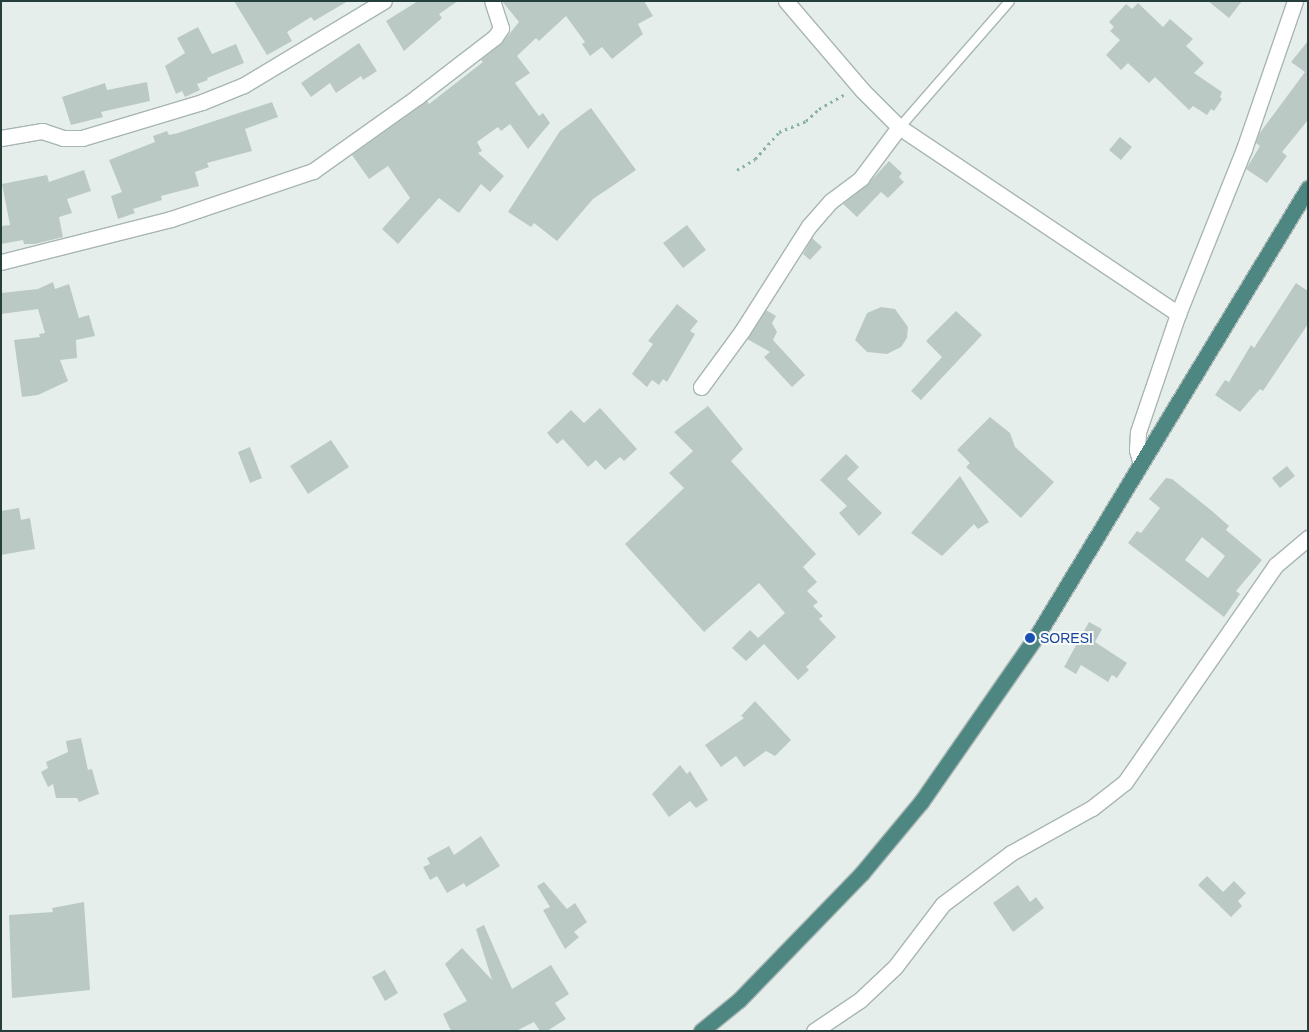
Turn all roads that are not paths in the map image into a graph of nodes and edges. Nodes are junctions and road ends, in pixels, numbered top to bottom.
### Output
1 (384, 1) edge
2 (492, 1) edge
3 (786, 1) edge
4 (1009, 1) edge
5 (1295, 1) edge
6 (899, 127) junction
7 (1, 138) edge
8 (1308, 188) edge
9 (1, 262) edge
10 (1178, 314) junction
11 (701, 387) dead end
12 (1141, 464) junction
13 (1308, 538) edge
14 (701, 1031) edge
15 (814, 1031) edge

1 - 7 street
2 - 9 street
3 - 6 street
4 - 6 lane
5 - 10 street
6 - 10 street
6 - 11 street
8 - 12 highway
10 - 12 street
12 - 14 highway
13 - 15 street

